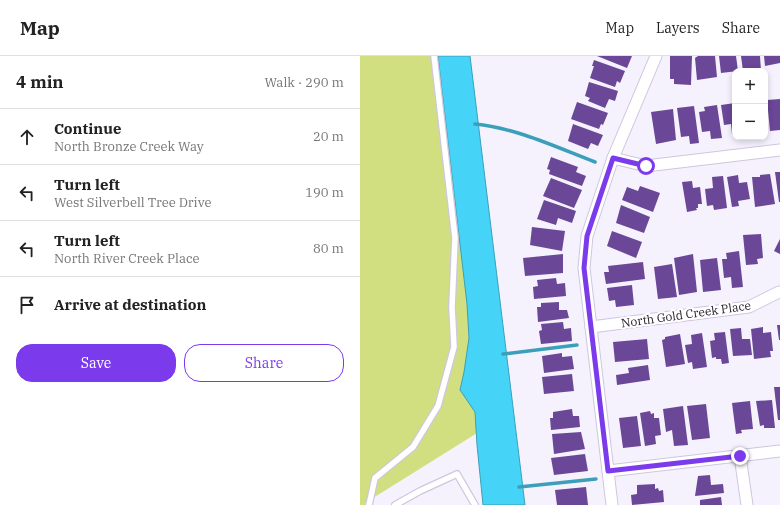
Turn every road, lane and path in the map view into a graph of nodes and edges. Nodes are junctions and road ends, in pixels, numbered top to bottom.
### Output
1 (434, 56) edge
2 (656, 56) edge
3 (780, 150) edge
4 (613, 158) junction
5 (779, 292) dead end
6 (591, 327) junction
7 (780, 451) edge
8 (740, 456) junction
9 (608, 471) junction
10 (369, 505) edge
11 (395, 505) edge
12 (475, 505) edge
13 (612, 505) edge
14 (747, 505) edge

1 - 10 lane
2 - 4 street
3 - 4 street
4 - 6 street
5 - 6 street, North Gold Creek Place
6 - 9 street
7 - 8 street
8 - 9 street
8 - 14 street
9 - 13 street
11 - 12 lane

